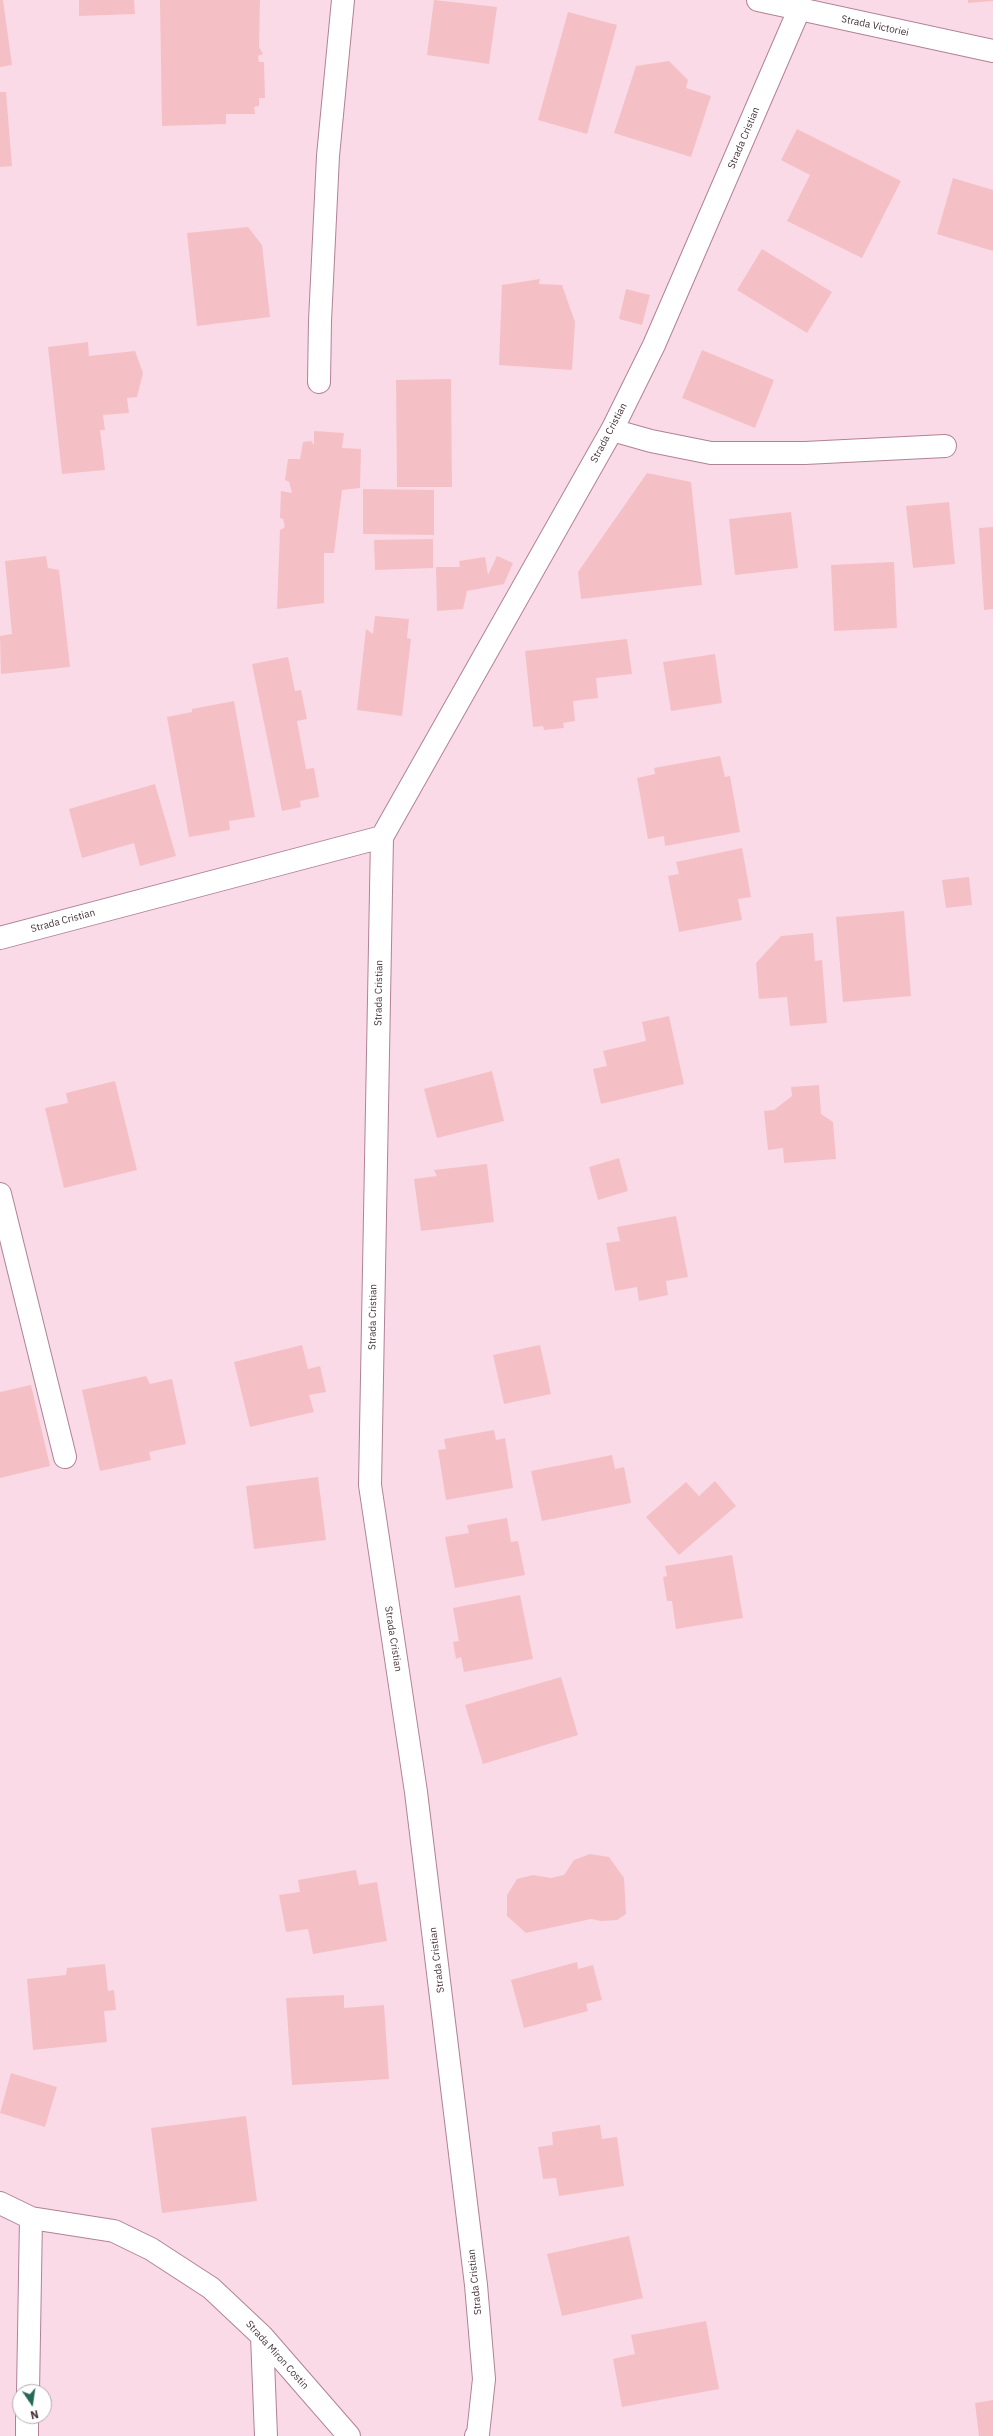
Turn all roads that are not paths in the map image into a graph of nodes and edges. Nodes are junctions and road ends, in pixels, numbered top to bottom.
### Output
1 (343, 0) edge
2 (759, 0) edge
3 (799, 10) junction
4 (993, 51) edge
5 (319, 382) dead end
6 (612, 430) junction
7 (945, 446) dead end
8 (382, 837) junction
9 (0, 938) edge
10 (0, 1194) edge
11 (65, 1456) dead end
12 (0, 2203) edge
13 (31, 2218) junction
14 (262, 2336) junction
15 (28, 2384) edge
16 (27, 2424) edge
17 (26, 2436) edge
18 (266, 2436) edge
19 (349, 2436) edge
20 (476, 2436) edge

1 - 5 street
2 - 3 street, Strada Victoriei
3 - 4 street, Strada Victoriei
3 - 6 street, Strada Cristian
6 - 7 street
6 - 8 street, Strada Cristian
8 - 9 street, Strada Cristian
8 - 20 street, Strada Cristian
10 - 11 street
12 - 13 street, Strada Miron Costin
13 - 14 street, Strada Miron Costin
13 - 15 street
14 - 18 street
14 - 19 street, Strada Miron Costin
16 - 17 street

